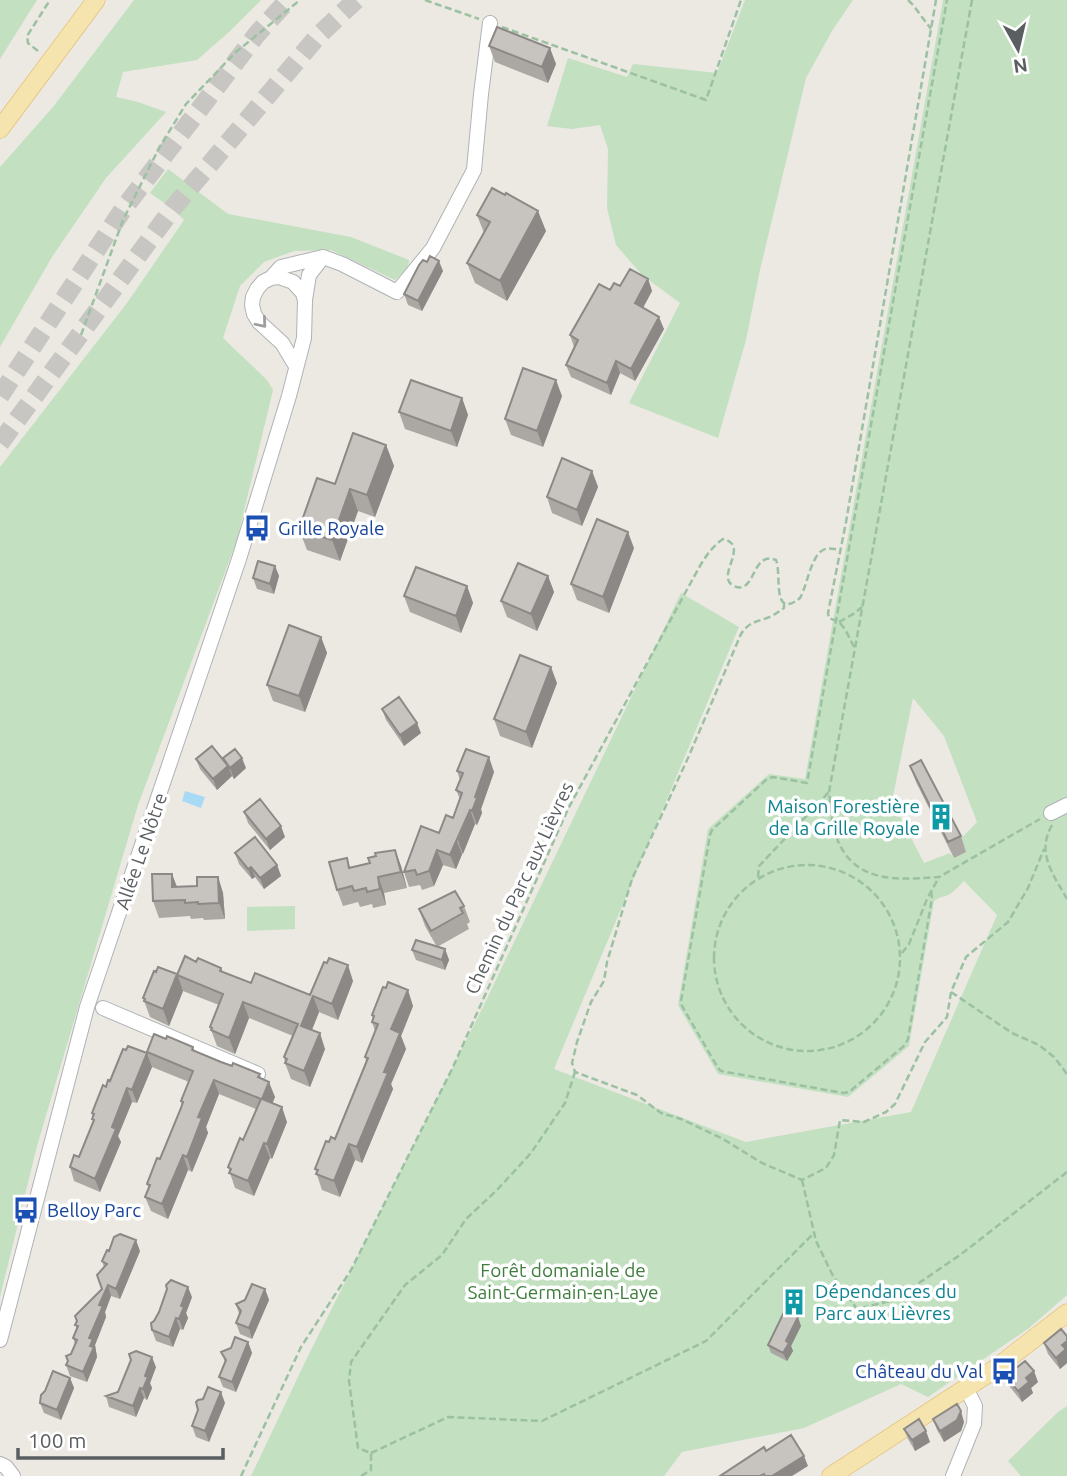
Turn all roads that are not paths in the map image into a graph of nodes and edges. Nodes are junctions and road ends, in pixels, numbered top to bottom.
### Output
1 (96, 0) edge
2 (490, 23) road end
3 (0, 129) edge
4 (323, 257) junction
5 (271, 278) junction
6 (305, 300) junction
7 (296, 366) junction
8 (1067, 805) edge
9 (1051, 819) road end
10 (103, 1008) dead end
11 (258, 1074) edge
12 (1067, 1312) edge
13 (0, 1340) edge
14 (966, 1388) junction
15 (0, 1464) edge
16 (13, 1476) edge
17 (831, 1476) edge
18 (953, 1476) edge

1 - 3 main road
2 - 4 street
4 - 5 street
4 - 6 street, Allée Le Nôtre
5 - 6 street
5 -> 7 street
6 - 7 street, Allée Le Nôtre
7 - 13 street, Allée Le Nôtre
8 - 9 street
10 - 11 street
12 - 14 main road
14 - 17 main road
14 - 18 street
15 - 16 street

